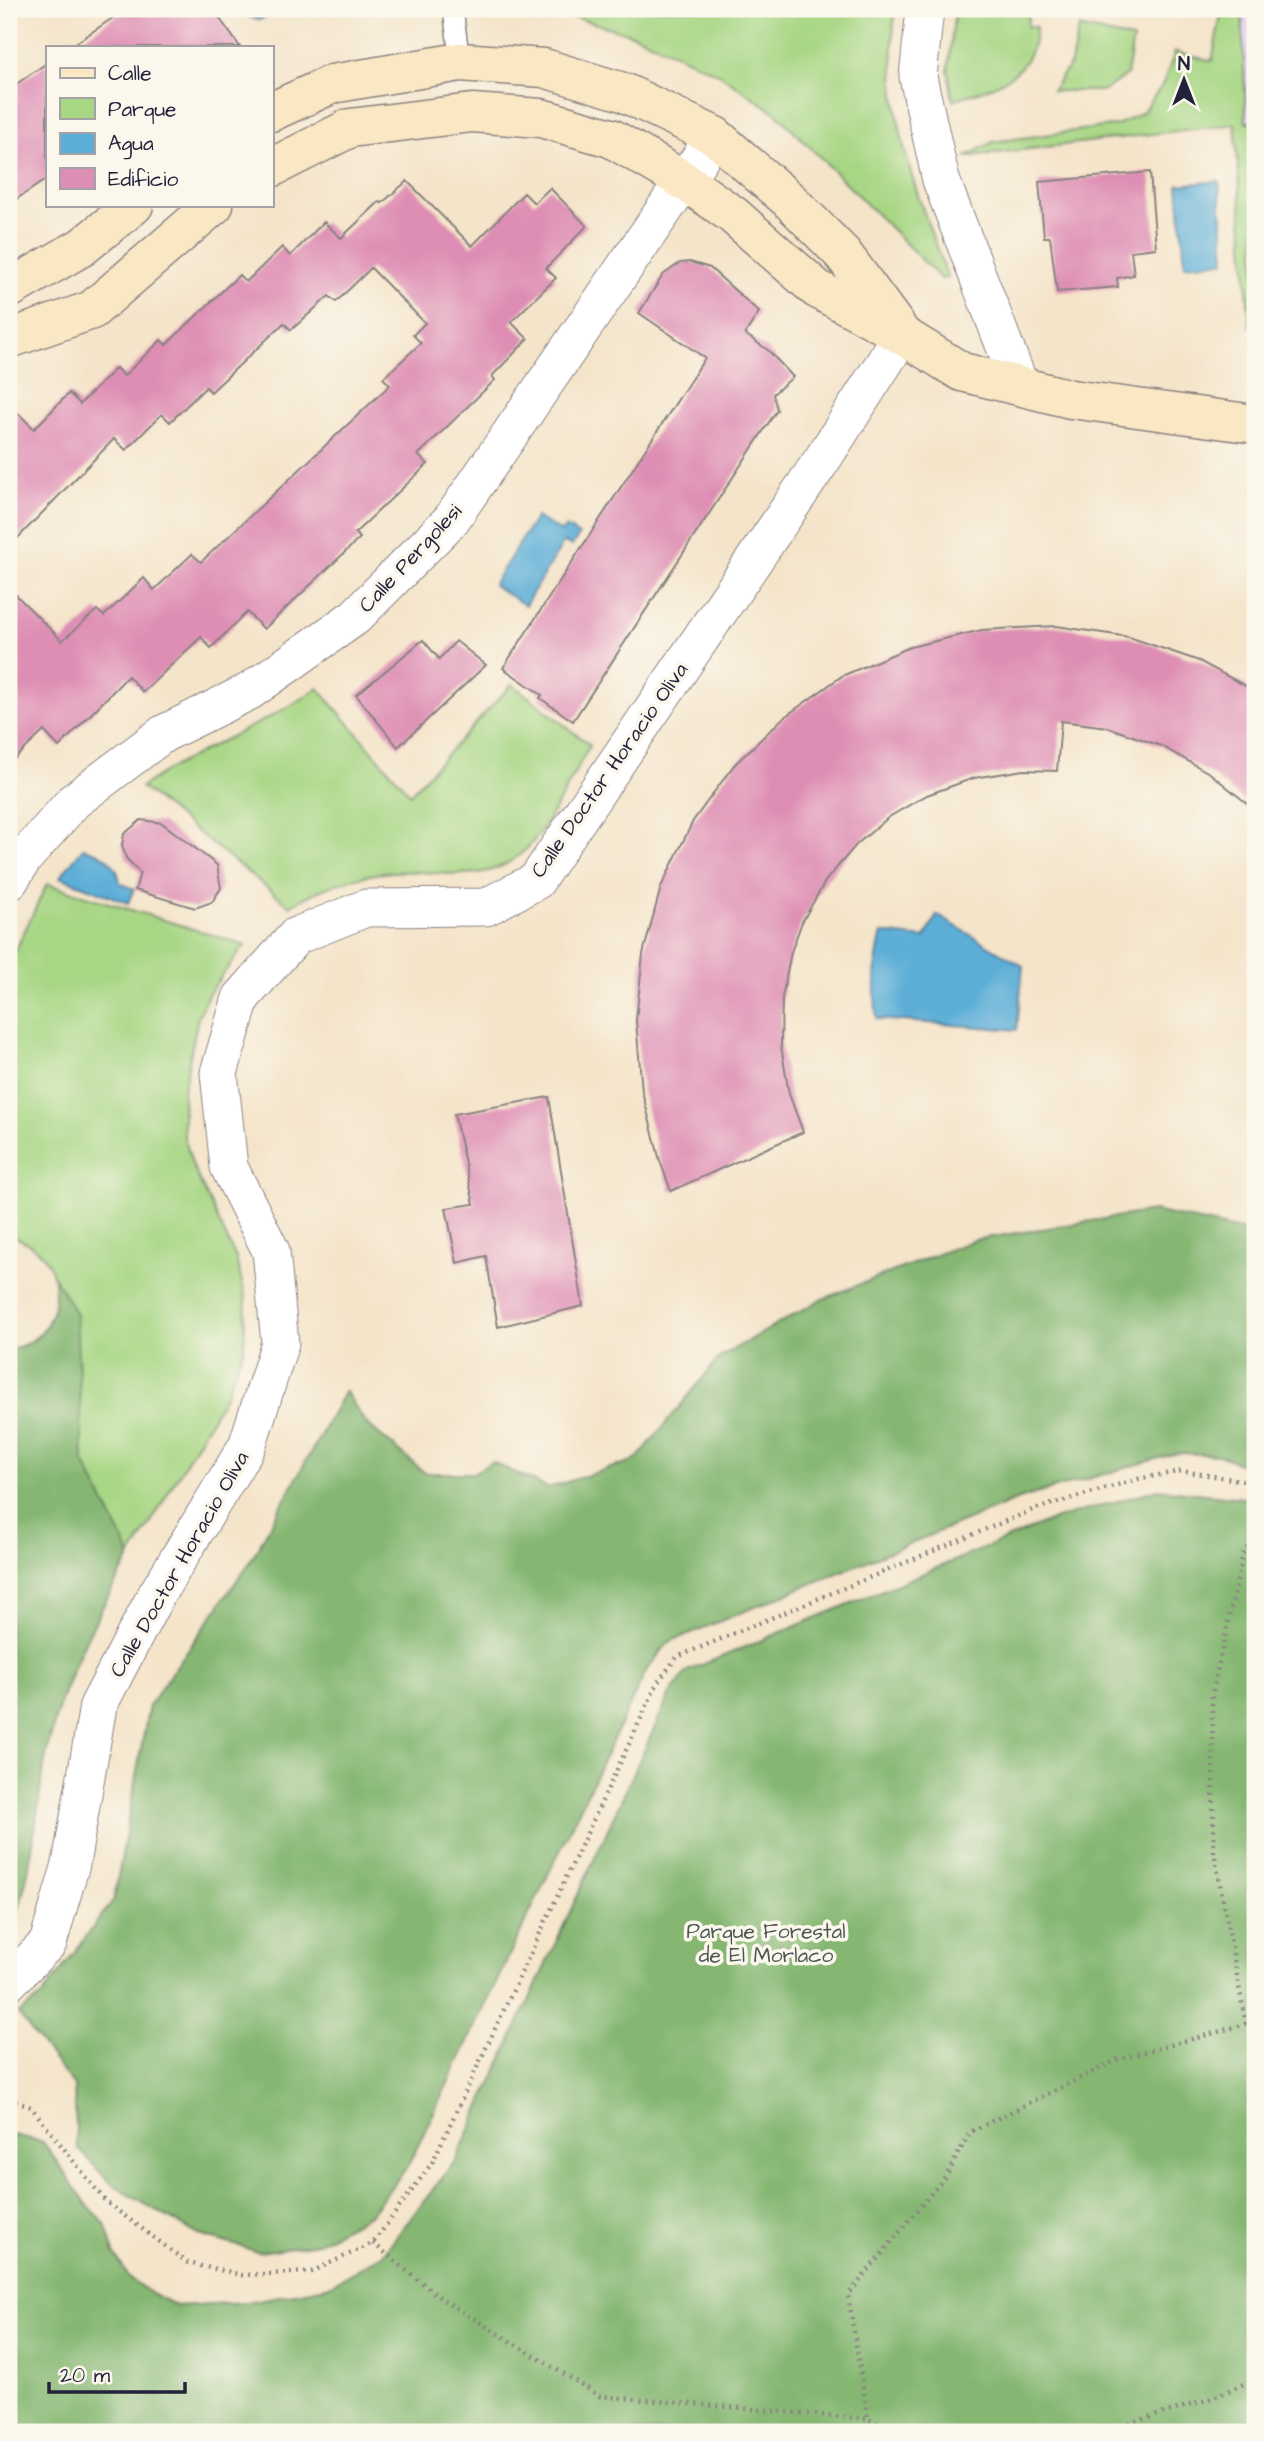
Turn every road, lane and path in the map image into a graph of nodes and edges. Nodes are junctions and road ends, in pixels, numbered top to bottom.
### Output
1 (453, 9) edge
2 (925, 9) edge
3 (460, 62) junction
4 (273, 111) edge
5 (715, 136) junction
6 (273, 167) edge
7 (684, 180) junction
8 (133, 206) edge
9 (213, 206) edge
10 (9, 289) edge
11 (902, 335) junction
12 (9, 340) edge
13 (1020, 386) junction
14 (1255, 424) edge
15 (9, 882) edge
16 (1255, 1486) edge
17 (1255, 1543) edge
18 (9, 1982) edge
19 (1247, 2024) junction
20 (1255, 2027) edge
21 (9, 2099) edge
22 (373, 2243) junction
23 (1255, 2379) edge
24 (868, 2418) junction
25 (897, 2432) edge
26 (1102, 2432) edge

1 - 3 lane
2 - 13 street
3 - 4 street
3 - 5 street
5 - 7 street, Calle Pergolesi
5 - 11 street
6 - 7 street
7 - 11 street
7 - 15 street, Calle Pergolesi
8 - 10 street
9 - 12 street
11 - 13 street
11 - 18 street, Calle Doctor Horacio Oliva
13 - 14 street
16 - 22 path
17 - 19 path
19 - 20 path
19 - 24 path
21 - 22 path
22 - 24 path
23 - 26 path
24 - 25 path

